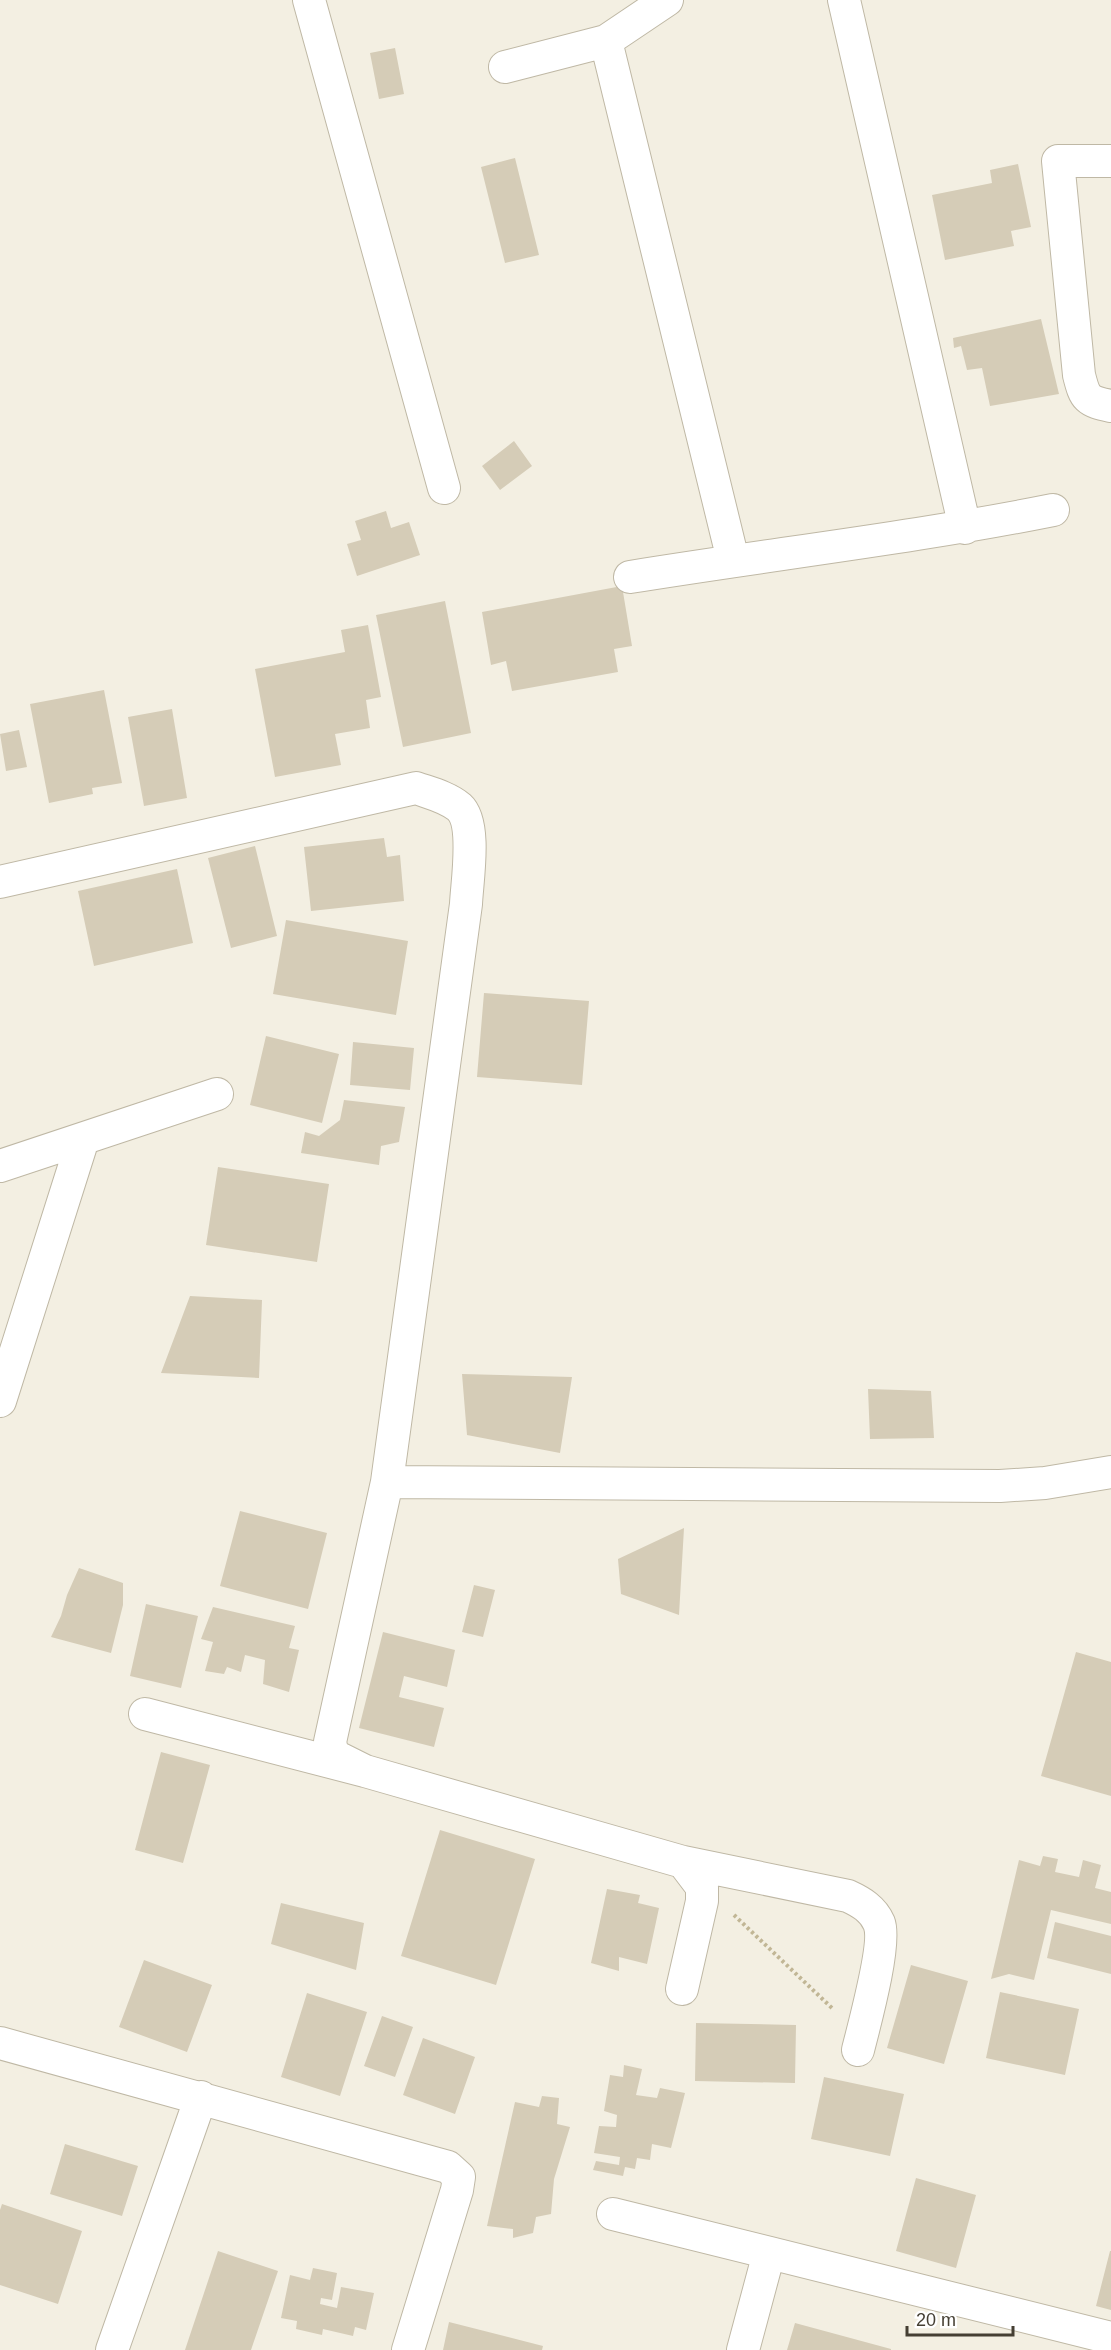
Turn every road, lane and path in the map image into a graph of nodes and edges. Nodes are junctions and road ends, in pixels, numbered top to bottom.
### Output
1 (309, 0) edge
2 (667, 0) edge
3 (844, 0) edge
4 (606, 41) junction
5 (505, 67) dead end
6 (1111, 161) edge
7 (1111, 406) edge
8 (444, 488) dead end
9 (1053, 510) dead end
10 (965, 528) junction
11 (733, 560) junction
12 (630, 577) dead end
13 (0, 882) edge
14 (217, 1094) dead end
15 (83, 1138) junction
16 (0, 1166) edge
17 (0, 1401) edge
18 (1111, 1472) edge
19 (387, 1482) junction
20 (145, 1714) dead end
21 (365, 1772) junction
22 (683, 1862) junction
23 (702, 1887) junction
24 (682, 1989) dead end
25 (0, 2043) edge
26 (860, 2043) joint
27 (201, 2097) junction
28 (613, 2214) dead end
29 (769, 2253) junction
30 (1111, 2338) edge
31 (112, 2350) edge
32 (408, 2350) edge
33 (743, 2350) edge

1 - 8 street
2 - 4 street
3 - 10 street
4 - 5 street
4 - 11 street
6 - 7 street
9 - 10 street
10 - 11 street
11 - 12 street
13 - 19 street
14 - 15 street
15 - 16 street
15 - 17 street
18 - 19 street
19 - 21 street
20 - 21 street
21 - 22 street
22 - 23 street
22 - 26 street
23 - 24 street
23 - 26 path
25 - 27 street
27 - 31 street
27 - 32 street
28 - 29 street
29 - 30 street
29 - 33 street

